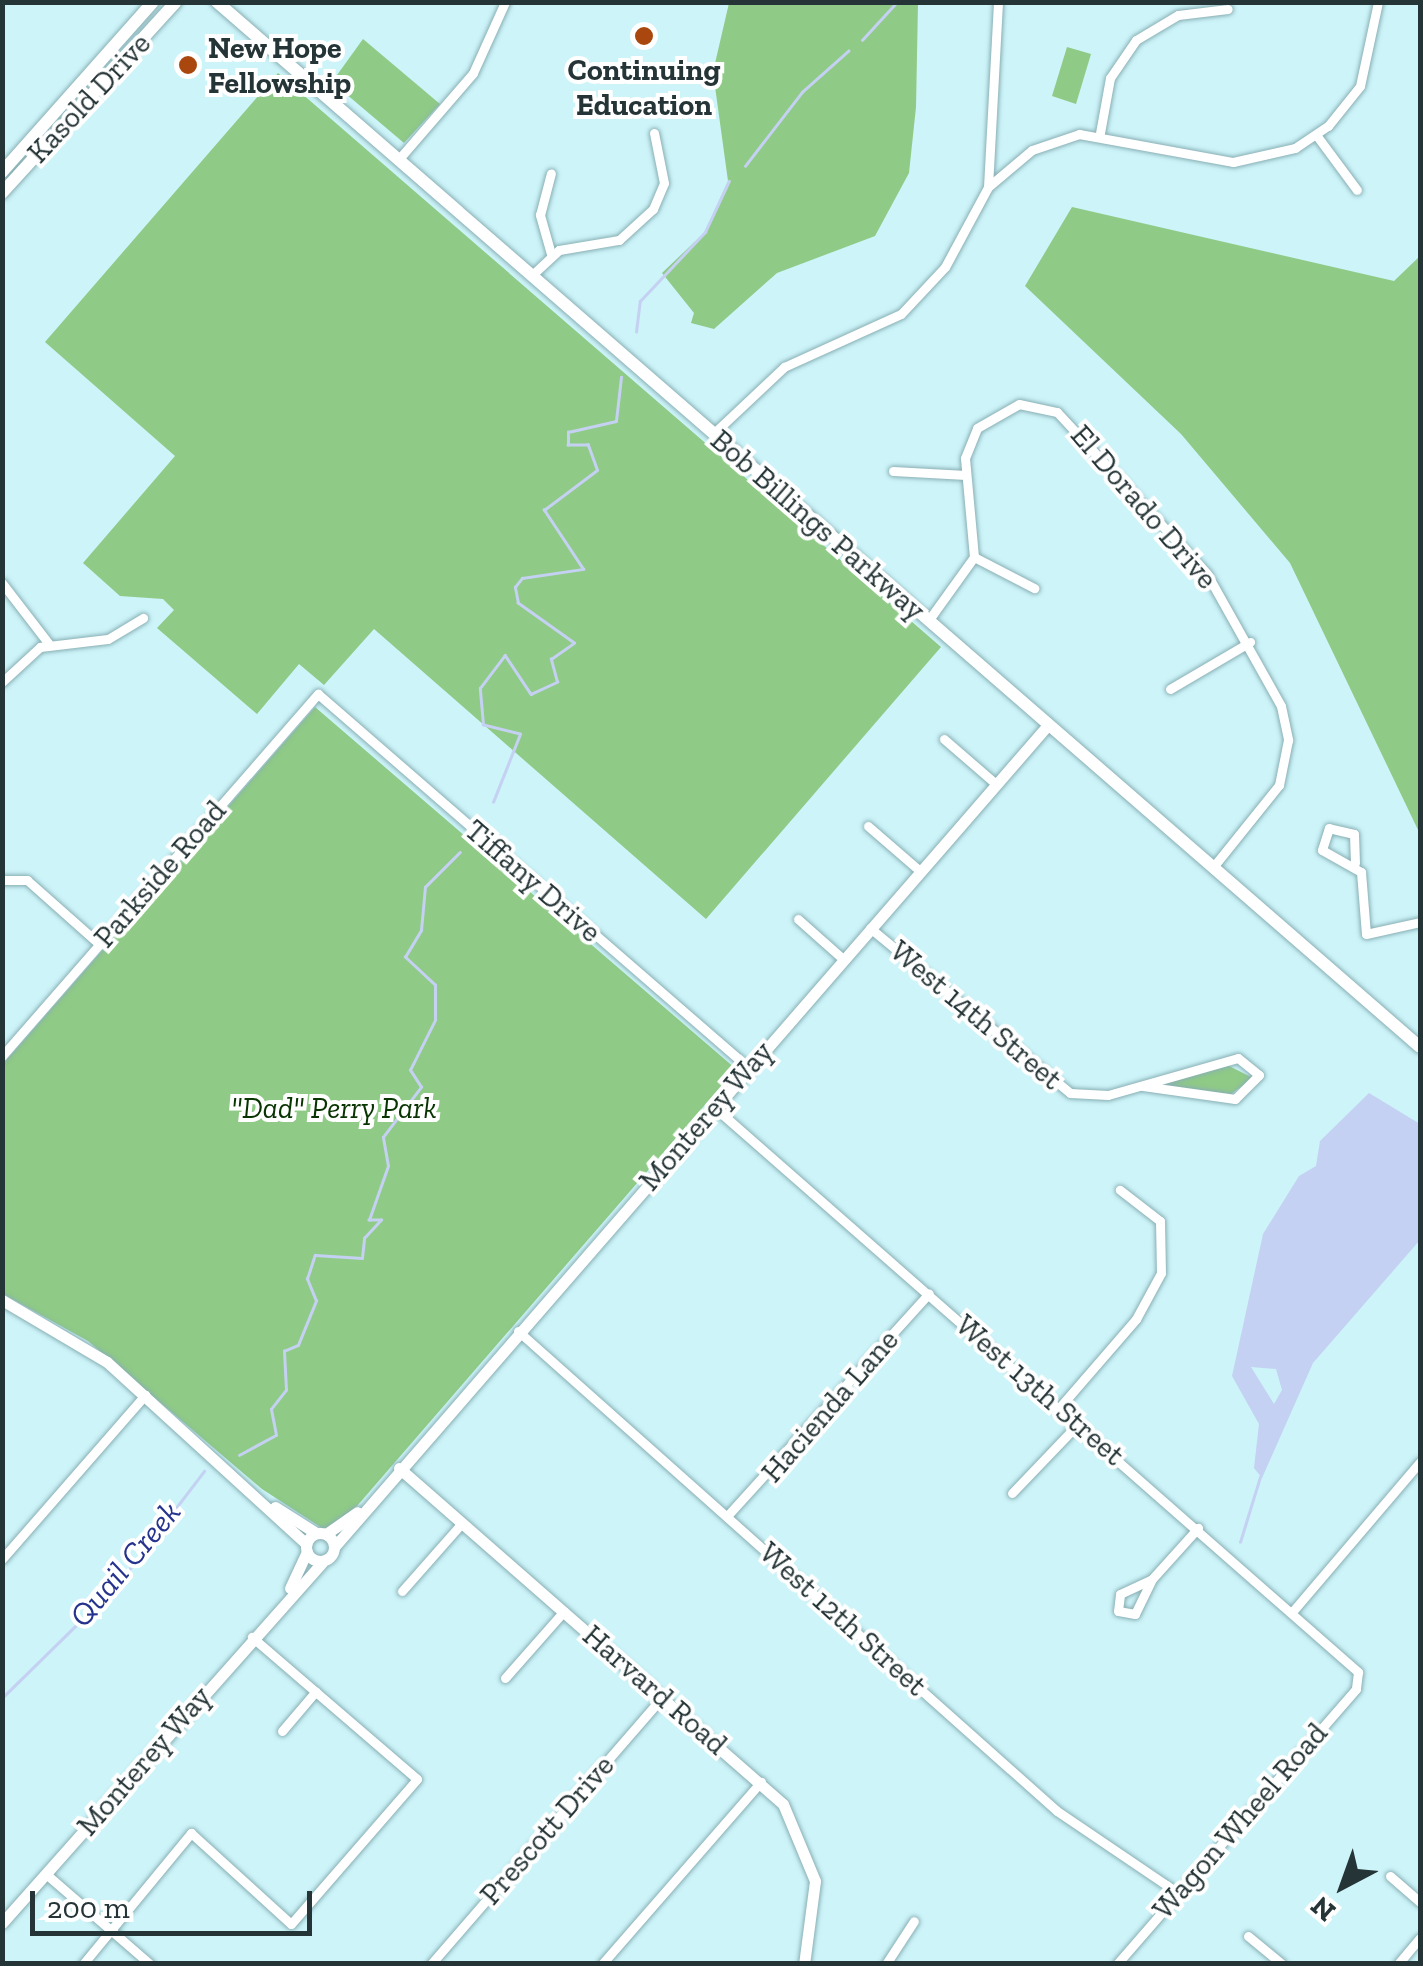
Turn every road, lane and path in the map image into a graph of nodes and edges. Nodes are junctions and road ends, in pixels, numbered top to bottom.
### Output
1 (153, 2) edge
2 (176, 2) edge
3 (218, 2) edge
4 (505, 2) edge
5 (998, 2) edge
6 (1378, 2) edge
7 (1228, 9) dead end
8 (654, 133) dead end
9 (1100, 133) junction
10 (1317, 136) junction
11 (398, 160) junction
12 (2, 172) edge
13 (551, 173) dead end
14 (988, 187) junction
15 (1357, 190) dead end
16 (2, 193) edge
17 (551, 254) junction
18 (531, 276) junction
19 (713, 434) junction
20 (893, 470) dead end
21 (966, 475) junction
22 (974, 557) junction
23 (2, 583) edge
24 (1034, 588) dead end
25 (143, 618) dead end
26 (928, 621) junction
27 (1250, 642) junction
28 (49, 644) junction
29 (2, 682) edge
30 (1170, 689) dead end
31 (318, 694) joint
32 (1048, 724) junction
33 (944, 739) dead end
34 (996, 784) junction
35 (868, 826) dead end
36 (1355, 862) junction
37 (1213, 867) junction
38 (920, 871) junction
39 (2, 880) edge
40 (798, 919) dead end
41 (1420, 922) edge
42 (1408, 924) junction
43 (870, 928) junction
44 (1420, 932) edge
45 (100, 944) junction
46 (843, 958) junction
47 (1420, 1047) edge
48 (2, 1056) edge
49 (748, 1068) junction
50 (1143, 1086) junction
51 (714, 1107) junction
52 (1120, 1190) dead end
53 (929, 1294) junction
54 (2, 1300) edge
55 (518, 1331) junction
56 (145, 1395) junction
57 (1060, 1408) junction
58 (1078, 1424) junction
59 (1420, 1462) edge
60 (398, 1468) junction
61 (1012, 1494) dead end
62 (272, 1505) junction
63 (365, 1507) junction
64 (728, 1516) junction
65 (462, 1523) junction
66 (1198, 1528) junction
67 (321, 1534) junction
68 (335, 1546) junction
69 (306, 1548) junction
70 (2, 1559) edge
71 (322, 1562) junction
72 (1152, 1578) junction
73 (402, 1591) dead end
74 (286, 1599) junction
75 (564, 1611) junction
76 (1292, 1611) junction
77 (252, 1637) junction
78 (1360, 1677) joint
79 (505, 1678) dead end
80 (316, 1691) junction
81 (662, 1697) junction
82 (282, 1730) dead end
83 (761, 1782) junction
84 (46, 1874) junction
85 (1390, 1876) dead end
86 (1178, 1892) junction
87 (1420, 1902) edge
88 (914, 1921) dead end
89 (2, 1924) edge
90 (108, 1928) junction
91 (1248, 1936) dead end
92 (1420, 1938) edge
93 (83, 1964) edge
94 (150, 1964) edge
95 (431, 1964) edge
96 (602, 1964) edge
97 (804, 1964) edge
98 (886, 1964) edge
99 (1116, 1964) edge
100 (1282, 1964) edge
101 (1398, 1964) edge

1 - 12 main road, Kasold Drive
2 - 16 main road, Kasold Drive
3 - 11 main road, Bob Billings Parkway
4 - 11 street
5 - 14 street
6 - 10 street
7 - 9 street
8 - 17 street
9 - 10 street
9 - 14 street
10 - 15 street
11 - 18 main road, Bob Billings Parkway
13 - 17 street
14 - 19 street
17 - 18 street
18 - 19 main road, Bob Billings Parkway
19 - 26 main road, Bob Billings Parkway
20 - 21 street
21 - 22 street, El Dorado Drive
21 - 27 street, El Dorado Drive
22 - 24 street
22 - 26 street
23 - 28 street
25 - 28 street
26 - 32 main road, Bob Billings Parkway
27 - 30 street
27 - 37 street, El Dorado Drive
28 - 29 street
31 - 45 street, Parkside Road
31 - 49 street, Tiffany Drive
32 - 34 street, Monterey Way
32 - 37 main road, Bob Billings Parkway
33 - 34 street
34 - 38 street, Monterey Way
35 - 38 street
36 - 36 street
36 - 42 street
37 - 47 main road, Bob Billings Parkway
38 - 43 street, Monterey Way
39 - 45 street
40 - 46 street
41 - 42 street
42 - 44 street
43 - 46 street, Monterey Way
43 - 50 street, West 14th Street
45 - 48 street, Parkside Road
46 - 49 street, Monterey Way
49 - 51 street, Monterey Way
50 - 50 street, West 14th Street
51 - 53 street, West 13th Street
51 - 55 street, Monterey Way
52 - 57 street
53 - 57 street, West 13th Street
53 - 64 street, Hacienda Lane
54 - 56 street
55 - 60 street, Monterey Way
55 - 64 street, West 12th Street
56 - 62 street
56 - 70 street
57 - 58 street, West 13th Street
58 - 61 street
58 - 66 street, West 13th Street
59 - 76 street
60 - 63 street, Monterey Way
60 - 65 street, Harvard Road
62 - 67 street
62 - 69 street
63 - 67 street, Monterey Way
63 - 68 street, Monterey Way
64 - 86 street, West 12th Street
65 - 73 street
65 - 75 street, Harvard Road
66 - 72 street
66 - 76 street, West 13th Street
67 - 68 street
67 - 69 street, Monterey Way
68 - 71 street, Monterey Way
69 - 71 street
69 - 74 street, Monterey Way
71 - 74 street, Monterey Way
72 - 72 street
74 - 77 street, Monterey Way
75 - 79 street
75 - 81 street, Harvard Road
76 - 78 street, West 13th Street
77 - 80 street
77 - 84 street, Monterey Way
78 - 86 street, Wagon Wheel Road
80 - 82 street
80 - 90 street
81 - 83 street, Harvard Road
81 - 95 street, Prescott Drive
83 - 96 street
83 - 97 street, Harvard Road
84 - 89 street, Monterey Way
84 - 90 street
85 - 87 street
86 - 99 street, Wagon Wheel Road
88 - 98 street
90 - 93 street
90 - 94 street
91 - 100 street
92 - 101 street

